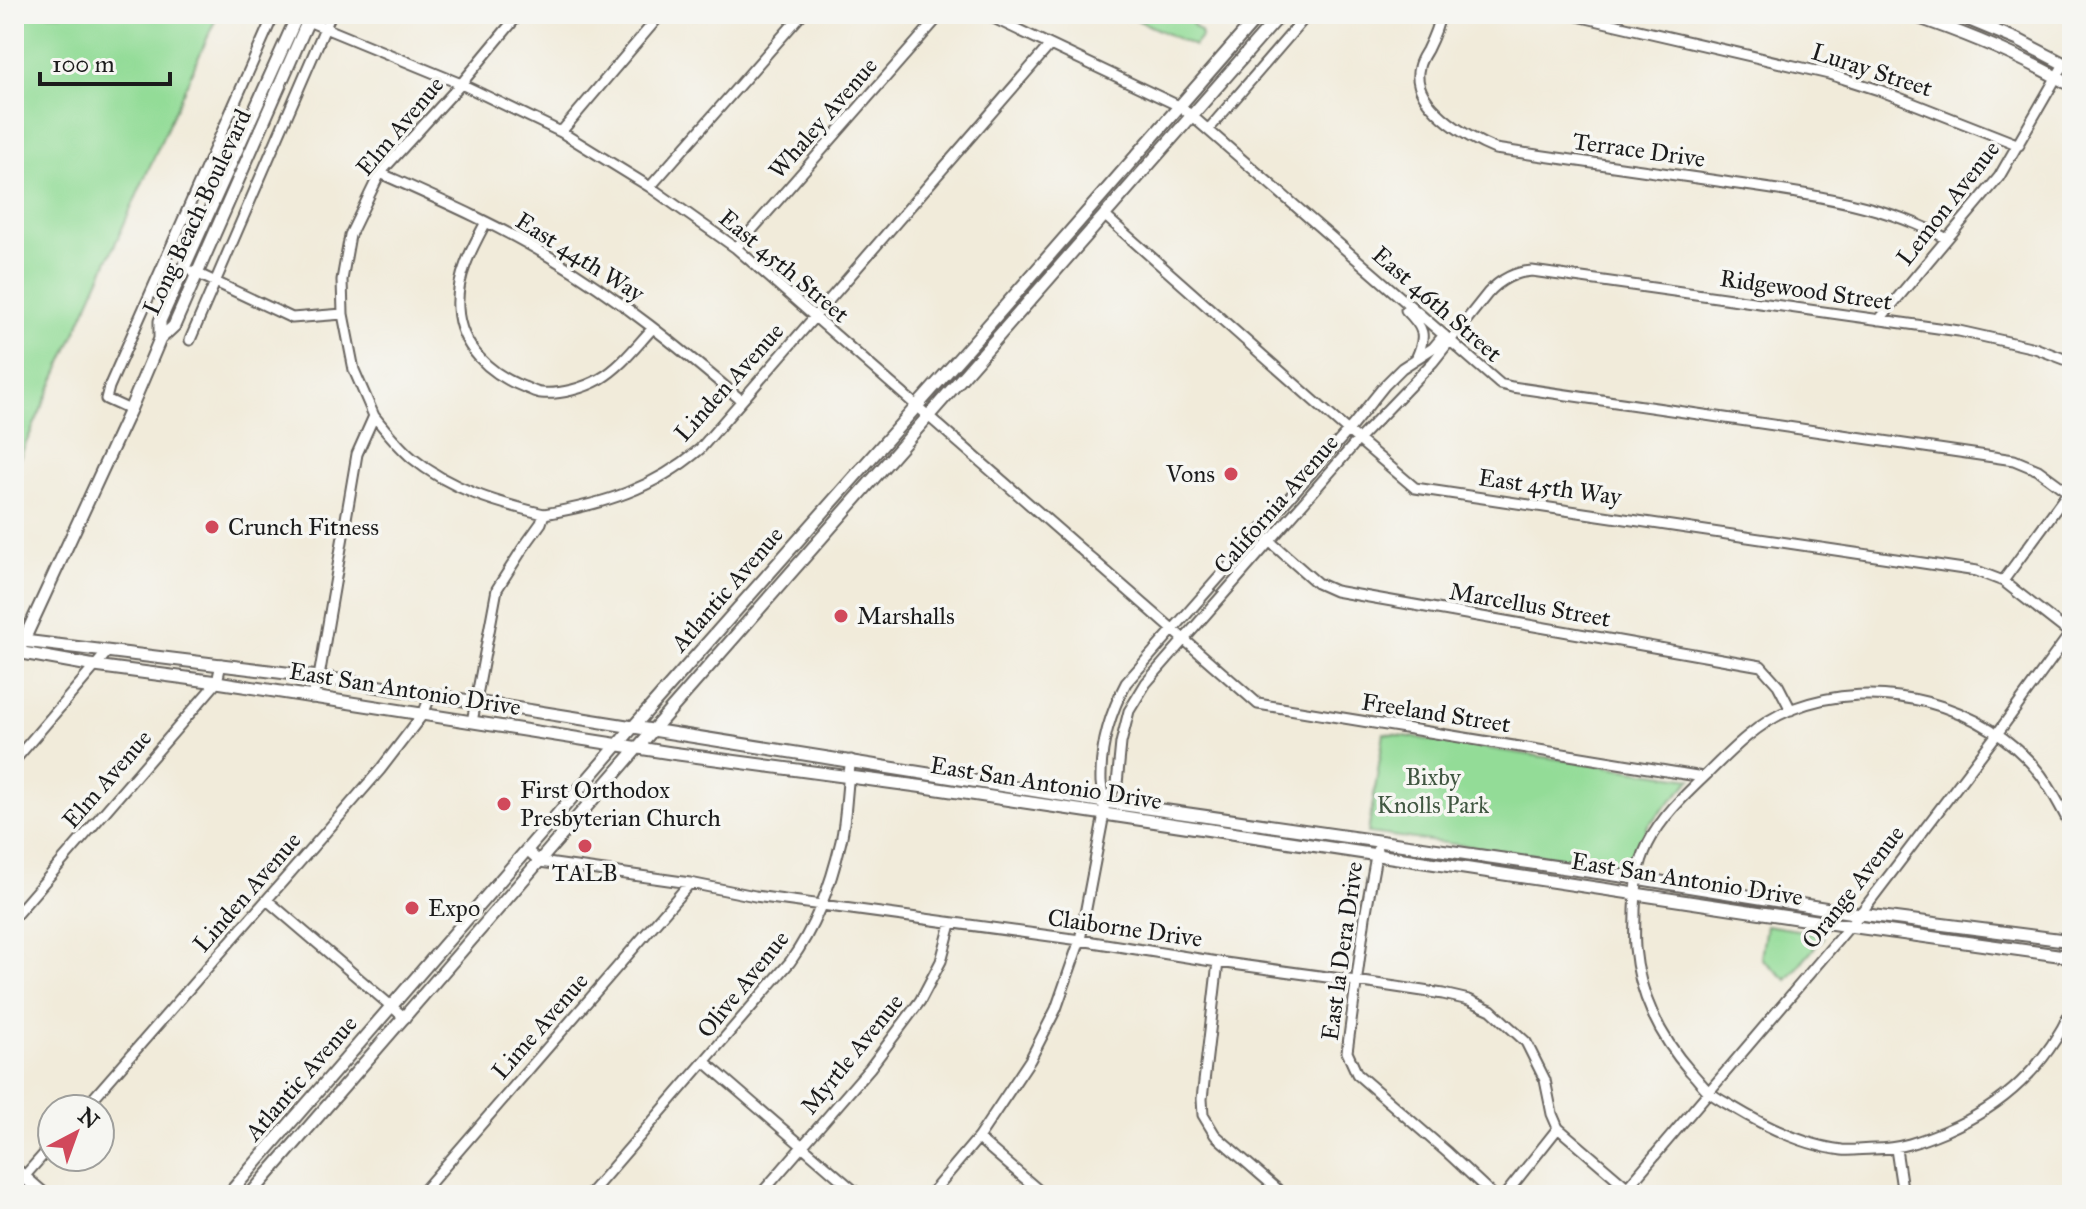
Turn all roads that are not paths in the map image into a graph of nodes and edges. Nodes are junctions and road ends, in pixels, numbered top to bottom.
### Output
1 (274, 14) edge
2 (331, 14) edge
3 (519, 14) edge
4 (661, 14) edge
5 (802, 14) edge
6 (941, 14) edge
7 (985, 14) edge
8 (1260, 14) edge
9 (1281, 14) edge
10 (1308, 14) edge
11 (1440, 14) edge
12 (1569, 14) edge
13 (1908, 14) edge
14 (1955, 14) edge
15 (303, 16) edge
16 (325, 28) junction
17 (1050, 45) junction
18 (2068, 66) edge
19 (2057, 77) junction
20 (461, 84) junction
21 (2072, 86) edge
22 (1179, 106) junction
23 (1192, 116) junction
24 (1208, 130) junction
25 (561, 132) junction
26 (2019, 145) junction
27 (380, 173) junction
28 (650, 187) junction
29 (1104, 215) junction
30 (486, 222) junction
31 (1947, 239) junction
32 (736, 248) junction
33 (191, 271) junction
34 (1532, 271) joint
35 (215, 282) junction
36 (1403, 300) junction
37 (343, 314) junction
38 (815, 316) junction
39 (1879, 320) junction
40 (653, 328) junction
41 (1447, 337) junction
42 (190, 340) dead end
43 (1416, 359) junction
44 (2072, 362) edge
45 (741, 400) junction
46 (918, 406) junction
47 (130, 410) junction
48 (929, 415) junction
49 (374, 416) junction
50 (1348, 431) junction
51 (1358, 440) junction
52 (2070, 489) edge
53 (544, 514) junction
54 (1259, 532) junction
55 (1269, 541) junction
56 (2003, 581) junction
57 (1173, 629) junction
58 (2071, 633) edge
59 (1184, 640) junction
60 (17, 648) edge
61 (108, 651) junction
62 (221, 664) junction
63 (95, 666) junction
64 (319, 677) junction
65 (217, 682) junction
66 (431, 695) junction
67 (312, 698) junction
68 (475, 701) junction
69 (1791, 710) junction
70 (423, 714) junction
71 (472, 722) junction
72 (633, 727) junction
73 (652, 731) junction
74 (1997, 734) junction
75 (619, 745) junction
76 (638, 747) junction
77 (851, 760) junction
78 (14, 761) edge
79 (1703, 777) junction
80 (848, 778) junction
81 (1104, 808) junction
82 (2072, 829) edge
83 (1377, 849) junction
84 (527, 850) junction
85 (540, 862) junction
86 (1636, 878) junction
87 (690, 883) junction
88 (1636, 893) junction
89 (267, 900) junction
90 (823, 905) junction
91 (1860, 914) junction
92 (14, 917) edge
93 (951, 924) junction
94 (1849, 926) junction
95 (1080, 940) junction
96 (2072, 941) edge
97 (2072, 957) edge
98 (1218, 962) junction
99 (1356, 981) junction
100 (391, 1007) junction
101 (2072, 1009) edge
102 (405, 1018) junction
103 (705, 1062) junction
104 (1708, 1092) junction
105 (98, 1093) edge
106 (1558, 1128) junction
107 (978, 1138) junction
108 (803, 1146) junction
109 (1896, 1149) junction
110 (36, 1163) edge
111 (14, 1168) edge
112 (24, 1177) junction
113 (238, 1183) junction
114 (14, 1188) edge
115 (1624, 1192) edge
116 (45, 1195) edge
117 (228, 1195) edge
118 (251, 1195) edge
119 (420, 1195) edge
120 (589, 1195) edge
121 (760, 1195) edge
122 (859, 1195) edge
123 (930, 1195) edge
124 (1044, 1195) edge
125 (1284, 1195) edge
126 (1493, 1195) edge
127 (1505, 1195) edge
128 (1636, 1195) edge
129 (1903, 1195) edge

1 - 47 street
2 - 16 street
3 - 20 street, Elm Avenue
4 - 25 street
5 - 28 street
6 - 32 street, Whaley Avenue
7 - 17 street, East 46th Street
8 - 22 main road, Atlantic Avenue
9 - 23 main road, Atlantic Avenue
10 - 24 street
11 - 31 street, Terrace Drive
12 - 26 street, Luray Street
13 - 19 main road
14 - 18 main road
15 - 16 street, East 45th Street
15 - 33 main road, Long Beach Boulevard
16 - 20 street, East 45th Street
16 - 35 street
17 - 22 street, East 46th Street
17 - 38 street, Linden Avenue
18 - 19 street, Lemon Avenue
19 - 21 main road
19 - 26 street, Lemon Avenue
20 - 25 street, East 45th Street
20 - 27 street, Elm Avenue
22 - 23 street, East 46th Street
22 - 46 main road, Atlantic Avenue
23 - 24 street, East 46th Street
23 - 29 main road, Atlantic Avenue
24 - 36 street, East 46th Street
25 - 28 street, East 45th Street
26 - 31 street, Lemon Avenue
27 - 30 street, East 44th Way
27 - 37 street, Elm Avenue
28 - 32 street, East 45th Street
29 - 48 main road, Atlantic Avenue
29 - 50 street, East 45th Way
30 - 40 street, East 44th Way
30 - 40 street
31 - 39 street, Lemon Avenue
32 - 38 street, East 45th Street
33 - 35 street
33 - 47 main road, Long Beach Boulevard
34 - 39 street, Ridgewood Street
34 - 41 street, California Avenue
35 - 37 street
35 - 42 street
36 - 41 street, East 46th Street
36 - 43 street
37 - 49 street, Elm Avenue
38 - 45 street, Linden Avenue
38 - 46 street, East 45th Street
39 - 44 street, Ridgewood Street
40 - 45 street, East 44th Way
41 - 43 street, California Avenue
41 - 51 street, California Avenue
41 - 52 street, East 46th Street
43 - 50 street, California Avenue
45 - 53 street, Linden Avenue
46 - 48 street, East 45th Street
46 - 72 main road, Atlantic Avenue
47 - 60 main road, Long Beach Boulevard
48 - 57 street, East 45th Street
48 - 73 main road, Atlantic Avenue
49 - 53 street, Elm Avenue
49 - 64 street
50 - 51 street, East 45th Way
50 - 54 street, California Avenue
51 - 55 street, California Avenue
51 - 56 street, East 45th Way
52 - 56 street
53 - 68 street
54 - 55 street, Marcellus Street
54 - 57 street, California Avenue
55 - 59 street, California Avenue
55 - 69 street, Marcellus Street
56 - 58 street, East 45th Way
57 - 59 street, East 45th Street
57 - 81 street, California Avenue
58 - 74 street, Orange Avenue
59 - 79 street, Freeland Street
59 - 81 street, California Avenue
60 - 61 main road, East San Antonio Drive
60 - 63 main road, East San Antonio Drive
61 - 62 main road, East San Antonio Drive
61 - 63 street
62 - 64 main road, East San Antonio Drive
62 - 65 street, Elm Avenue
63 - 65 main road, East San Antonio Drive
63 - 78 street
64 - 66 main road, East San Antonio Drive
64 - 67 street
65 - 67 main road, East San Antonio Drive
65 - 92 street, Elm Avenue
66 - 68 main road, East San Antonio Drive
66 - 70 street, Linden Avenue
67 - 70 main road, East San Antonio Drive
68 - 71 street
68 - 72 main road, East San Antonio Drive
69 - 74 street
69 - 79 street
70 - 71 main road, East San Antonio Drive
70 - 89 street, Linden Avenue
71 - 75 main road, East San Antonio Drive
72 - 73 main road, East San Antonio Drive
72 - 75 main road, Atlantic Avenue
73 - 76 main road, Atlantic Avenue
73 - 77 main road, East San Antonio Drive
74 - 82 street
74 - 91 street, Orange Avenue
75 - 76 main road, East San Antonio Drive
75 - 84 main road, Atlantic Avenue
76 - 80 main road, East San Antonio Drive
76 - 85 main road, Atlantic Avenue
77 - 80 street, Olive Avenue
77 - 81 main road, East San Antonio Drive
79 - 86 street
80 - 81 main road, East San Antonio Drive
80 - 90 street, Olive Avenue
81 - 83 main road, East San Antonio Drive
81 - 95 street, California Avenue
83 - 86 main road, East San Antonio Drive
83 - 88 main road, East San Antonio Drive
83 - 99 street, East la Dera Drive
84 - 85 street
84 - 100 main road, Atlantic Avenue
85 - 87 street, Claiborne Drive
85 - 102 main road, Atlantic Avenue
86 - 88 street
86 - 91 main road, East San Antonio Drive
87 - 90 street, Claiborne Drive
87 - 119 street, Lime Avenue
88 - 94 main road, East San Antonio Drive
88 - 104 street
89 - 100 street
89 - 105 street, Linden Avenue
90 - 93 street, Claiborne Drive
90 - 103 street, Olive Avenue
91 - 94 street, Orange Avenue
91 - 96 main road, East San Antonio Drive
93 - 95 street, Claiborne Drive
93 - 108 street, Myrtle Avenue
94 - 97 main road, East San Antonio Drive
94 - 104 street, Orange Avenue
95 - 98 street, Claiborne Drive
95 - 107 street, California Avenue
98 - 99 street, Claiborne Drive
98 - 125 street
99 - 106 street, Claiborne Drive
99 - 126 street, East la Dera Drive
100 - 102 street
100 - 113 main road, Atlantic Avenue
101 - 109 street
102 - 118 main road, Atlantic Avenue
103 - 108 street
103 - 120 street, Olive Avenue
104 - 109 street
104 - 115 street, Orange Avenue
106 - 115 street
106 - 127 street
107 - 123 street, California Avenue
107 - 124 street
108 - 121 street, Myrtle Avenue
108 - 122 street
109 - 129 street
110 - 112 street
111 - 112 main road
112 - 114 street
112 - 116 main road
113 - 117 main road, Atlantic Avenue
113 - 118 street
115 - 128 street

